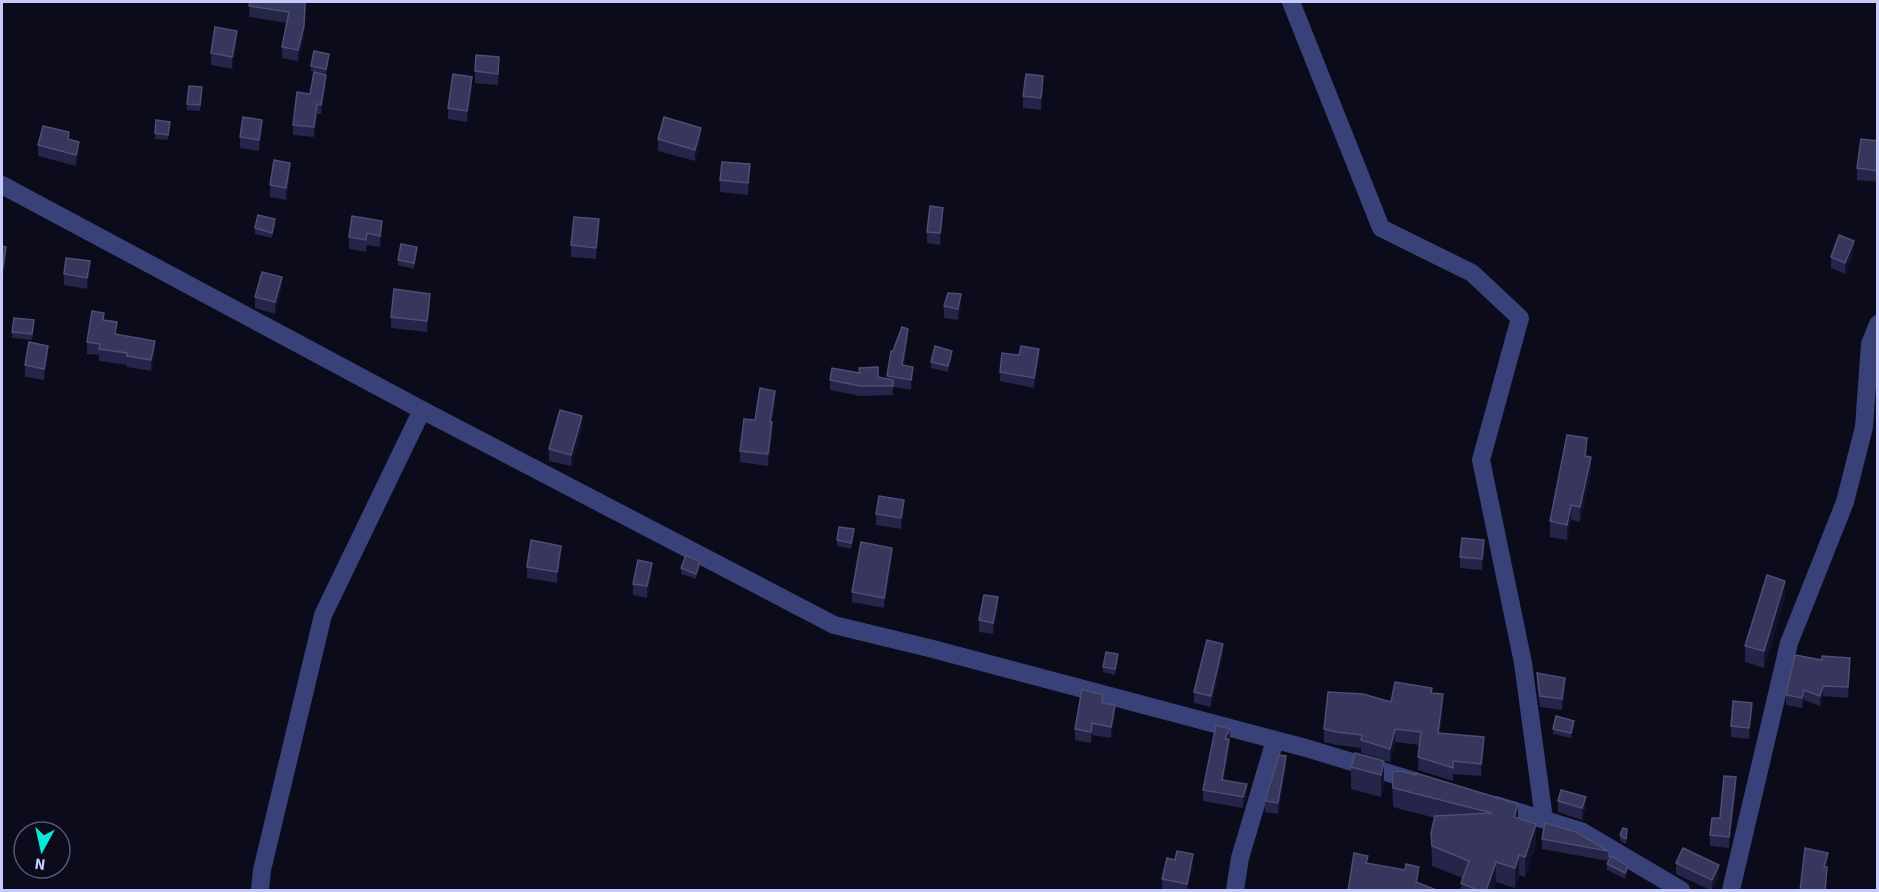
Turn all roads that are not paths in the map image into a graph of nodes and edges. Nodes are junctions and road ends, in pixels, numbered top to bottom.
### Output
1 (1291, 2) edge
2 (2, 185) edge
3 (1878, 324) edge
4 (422, 410) junction
5 (1275, 740) junction
6 (1431, 785) edge
7 (1476, 799) edge
8 (1544, 819) junction
9 (260, 891) edge
10 (1235, 891) edge
11 (1681, 891) edge
12 (1731, 891) edge

1 - 8 street
2 - 4 street
3 - 12 street
4 - 5 street
4 - 9 street
5 - 6 street
5 - 10 street
7 - 8 street
8 - 11 street

